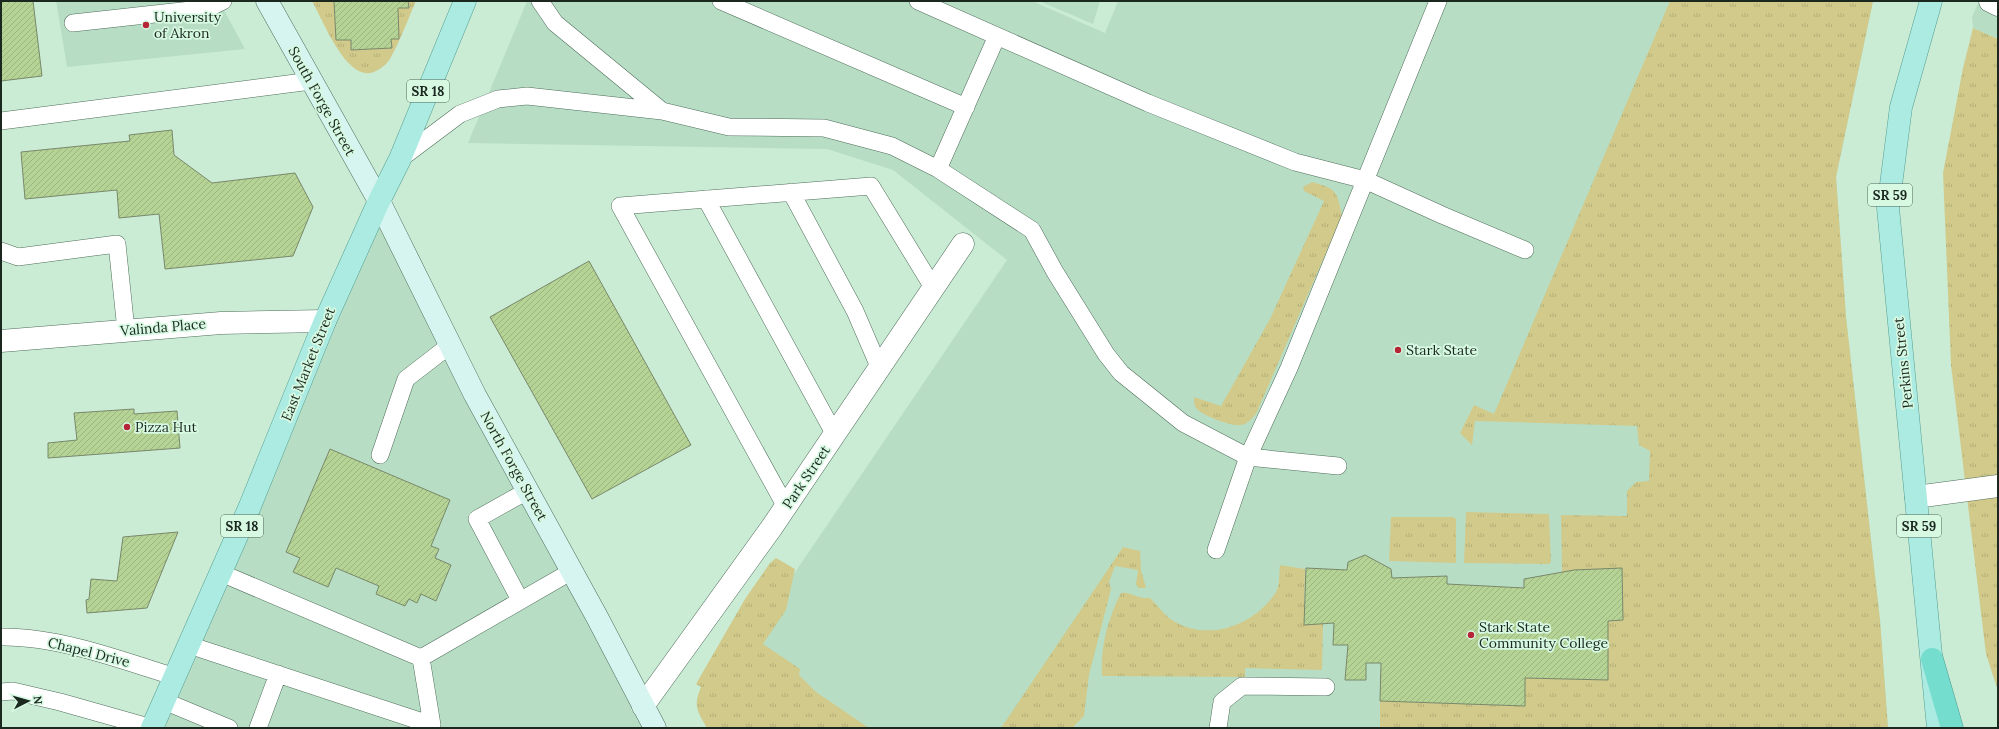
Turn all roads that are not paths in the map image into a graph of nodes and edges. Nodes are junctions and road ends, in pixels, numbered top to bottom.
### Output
1 (224, 1) edge
2 (267, 1) edge
3 (465, 1) edge
4 (540, 1) edge
5 (721, 1) edge
6 (918, 1) edge
7 (1438, 1) edge
8 (1931, 1) edge
9 (1990, 1) edge
10 (1998, 5) edge
11 (73, 23) dead end
12 (997, 36) junction
13 (311, 81) junction
14 (966, 107) junction
15 (662, 110) junction
16 (1, 121) edge
17 (400, 159) junction
18 (938, 169) junction
19 (1365, 180) junction
20 (792, 192) junction
21 (706, 199) junction
22 (379, 200) junction
23 (963, 244) dead end
24 (1525, 250) dead end
25 (1, 251) edge
26 (934, 289) junction
27 (325, 321) junction
28 (126, 330) junction
29 (1, 341) edge
30 (450, 345) junction
31 (880, 369) junction
32 (835, 435) junction
33 (380, 455) dead end
34 (1248, 457) junction
35 (1338, 466) dead end
36 (1998, 486) edge
37 (527, 491) junction
38 (1916, 497) junction
39 (786, 507) junction
40 (1216, 550) dead end
41 (572, 571) junction
42 (221, 574) junction
43 (520, 600) junction
44 (1, 637) edge
45 (189, 645) junction
46 (421, 658) junction
47 (1932, 659) junction
48 (278, 674) junction
49 (175, 677) junction
50 (1326, 687) dead end
51 (1, 692) edge
52 (164, 701) junction
53 (643, 706) junction
54 (433, 727) edge
55 (152, 728) edge
56 (229, 728) edge
57 (258, 728) edge
58 (655, 728) edge
59 (1218, 728) edge
60 (1938, 728) edge
61 (1952, 728) edge

1 - 11 lane
2 - 13 street, South Forge Street
3 - 17 main road, East Market Street / SR 18
4 - 15 lane
5 - 14 lane
6 - 12 lane
7 - 19 lane
8 - 38 main road, Perkins Street / SR 59
9 - 10 street
12 - 14 lane
12 - 19 lane
13 - 16 lane
13 - 22 street, South Forge Street
14 - 18 lane
15 - 17 lane
15 - 18 lane
17 - 22 main road, East Market Street / SR 18
18 - 34 lane
19 - 24 lane
19 - 34 lane
20 - 21 lane
20 - 26 lane
20 - 31 lane
21 - 32 lane
21 - 39 lane
22 - 27 main road, East Market Street / SR 18
22 - 30 street, North Forge Street
23 - 26 street, Park Street
25 - 28 lane
26 - 31 street, Park Street
27 - 28 street, Valinda Place
27 - 42 main road, East Market Street / SR 18
28 - 29 street, Valinda Place
30 - 33 lane
30 - 37 street, North Forge Street
31 - 32 street, Park Street
32 - 39 street, Park Street
34 - 35 lane
34 - 40 lane
36 - 38 street
37 - 41 street, North Forge Street
37 - 43 lane
38 - 47 main road, Perkins Street / SR 59
39 - 53 street, Park Street
41 - 43 lane
41 - 53 street, North Forge Street
42 - 45 main road, East Market Street / SR 18
42 - 46 lane
43 - 46 lane
44 - 49 lane, Chapel Drive
45 - 48 lane
45 - 49 main road, East Market Street / SR 18
46 - 54 lane
47 - 60 main road, Perkins Street / SR 59
47 - 61 highway
48 - 54 lane
48 - 57 lane
49 - 52 main road, East Market Street / SR 18
50 - 59 lane
51 - 55 lane
52 - 55 main road, East Market Street / SR 18
52 - 56 lane
53 - 58 street, North Forge Street

